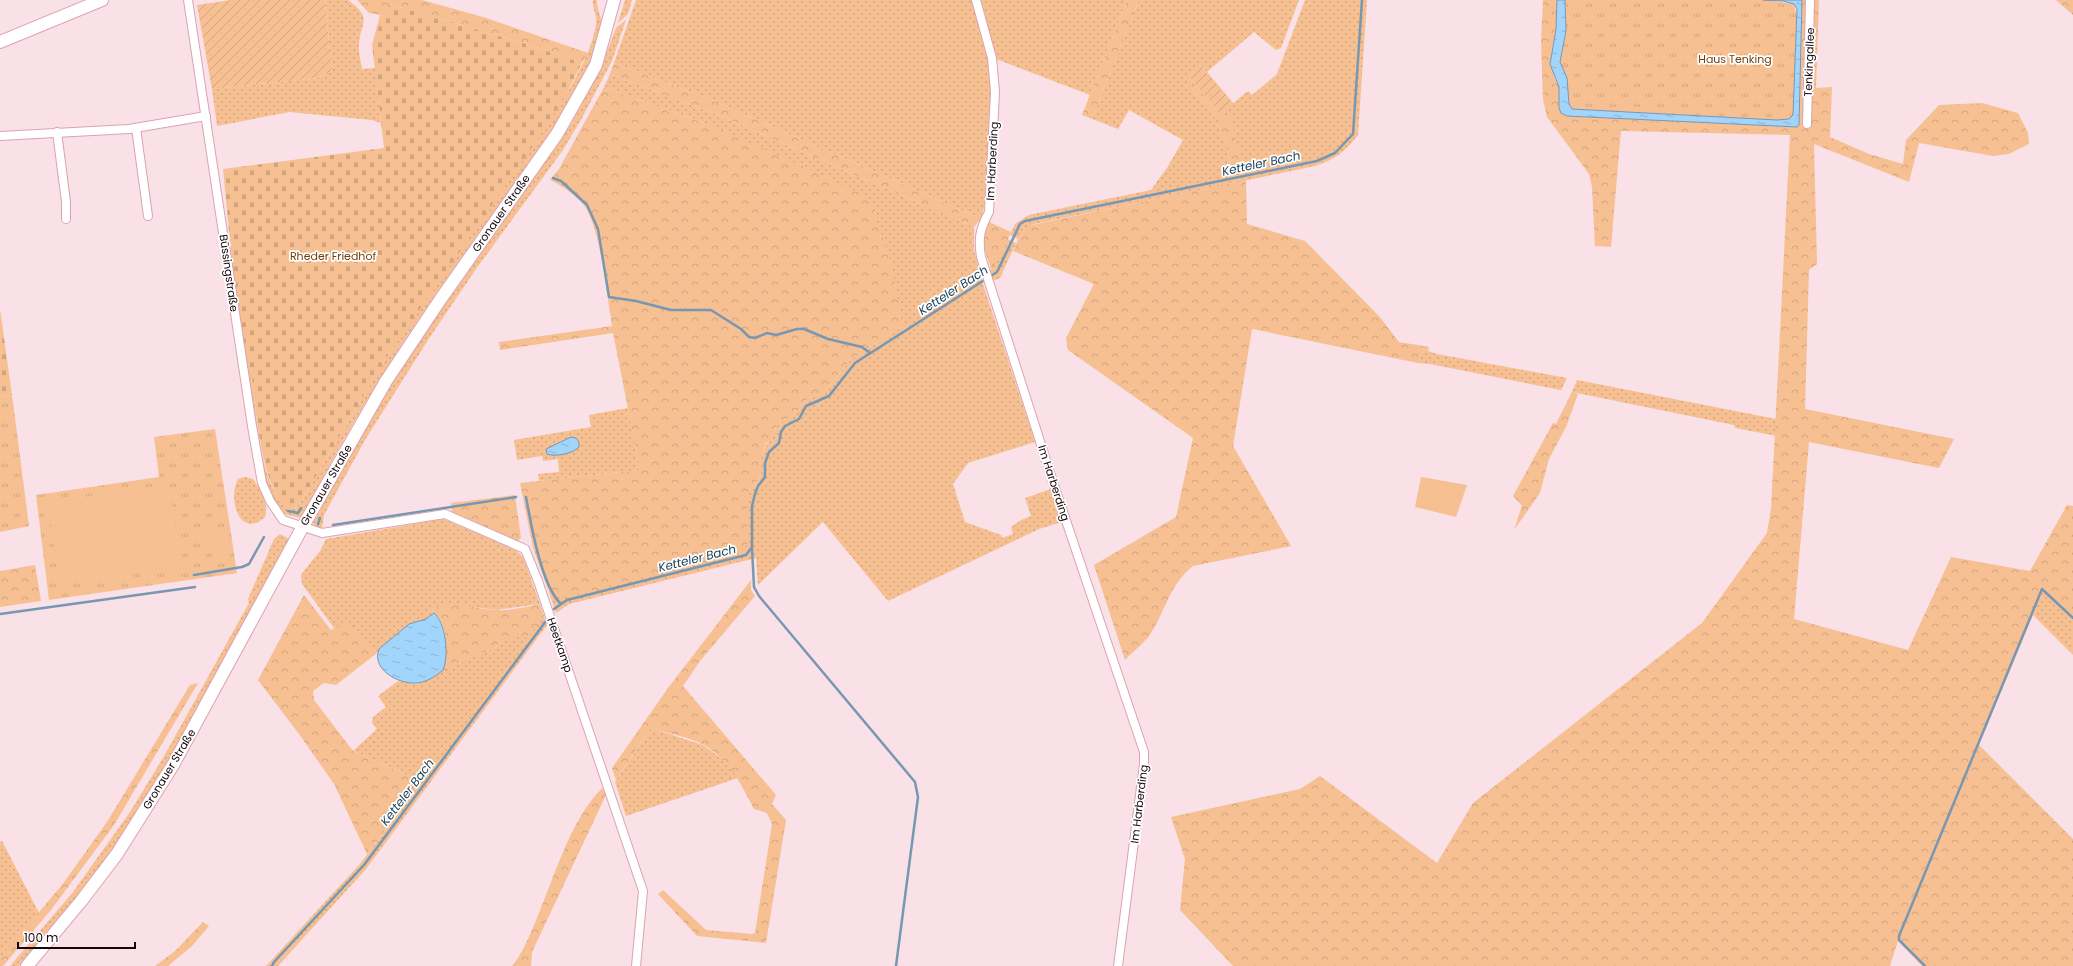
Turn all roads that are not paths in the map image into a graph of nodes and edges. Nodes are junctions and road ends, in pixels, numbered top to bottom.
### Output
1 (102, 0) edge
2 (188, 0) edge
3 (614, 0) edge
4 (976, 0) edge
5 (1810, 0) edge
6 (0, 42) edge
7 (206, 116) junction
8 (1807, 124) dead end
9 (136, 128) junction
10 (58, 132) junction
11 (0, 136) edge
12 (148, 216) dead end
13 (66, 219) dead end
14 (302, 528) junction
15 (27, 966) edge
16 (636, 966) edge
17 (1118, 966) edge

1 - 6 main road
2 - 7 street, Büssingstraße
3 - 14 main road, Gronauer Straße
4 - 17 street, Im Harberding
5 - 8 street, Tenkingallee
7 - 9 street
7 - 14 street, Büssingstraße
9 - 10 street
9 - 12 street
10 - 11 street
10 - 13 street
14 - 15 main road, Gronauer Straße
14 - 16 street, Heetkamp

